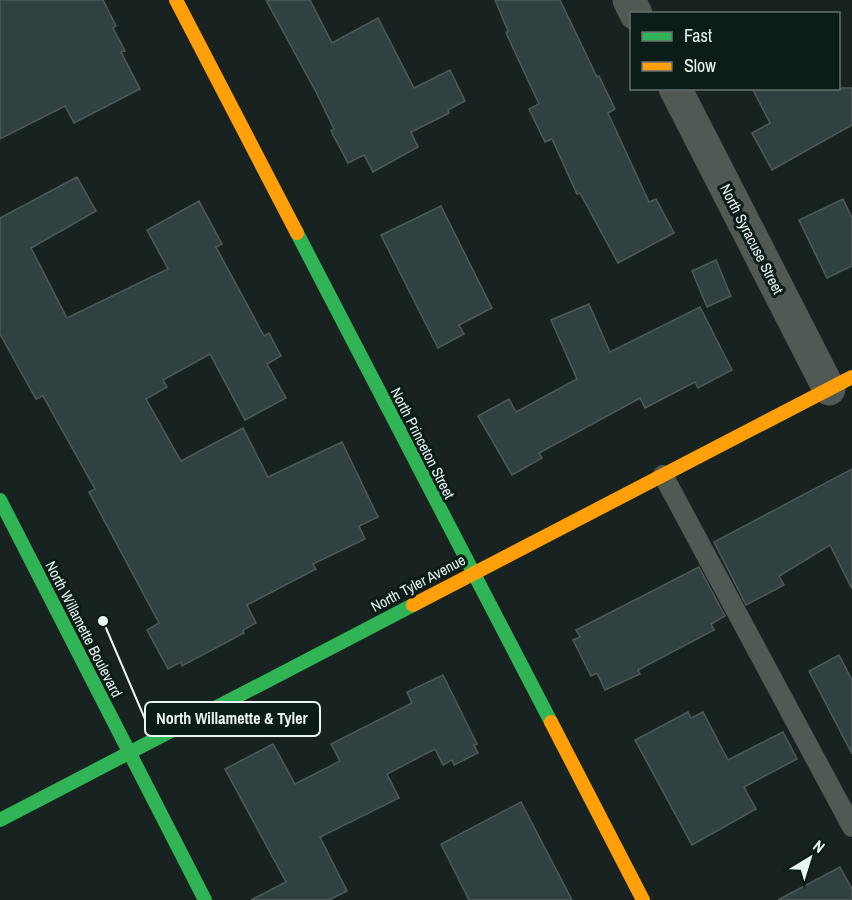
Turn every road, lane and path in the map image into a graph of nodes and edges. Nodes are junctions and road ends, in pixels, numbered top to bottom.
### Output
1 (176, 0) edge
2 (676, 90) edge
3 (840, 383) edge
4 (663, 476) junction
5 (0, 500) edge
6 (472, 574) junction
7 (129, 753) junction
8 (0, 820) edge
9 (852, 827) edge
10 (205, 900) edge
11 (642, 900) edge

1 - 6 street, North Princeton Street
2 - 3 street, North Syracuse Street
3 - 4 street, North Tyler Avenue
4 - 6 street, North Tyler Avenue
4 - 9 lane
5 - 7 street, North Willamette Boulevard
6 - 7 street, North Tyler Avenue
6 - 11 street, North Princeton Street
7 - 8 street, North Tyler Avenue
7 - 10 street, North Willamette Boulevard

